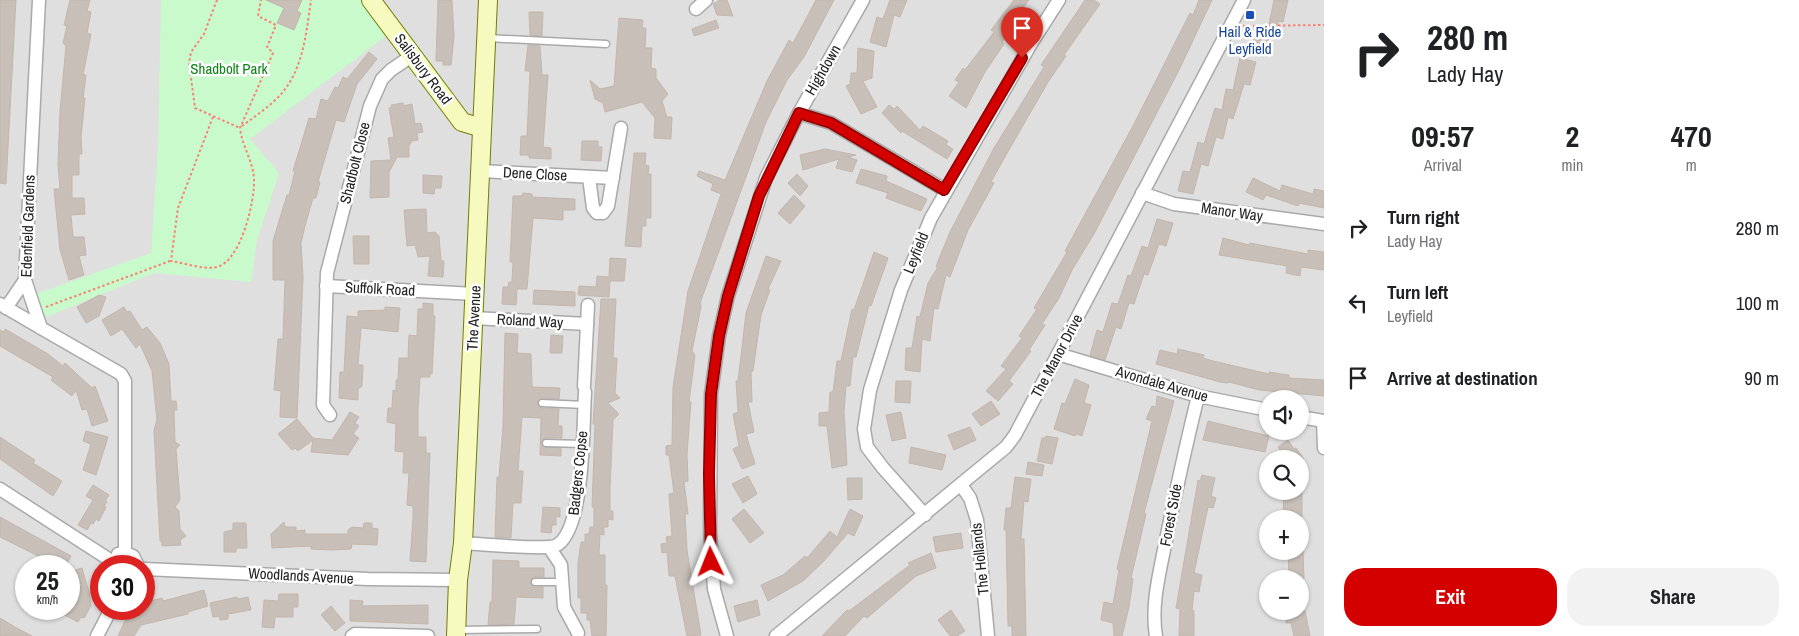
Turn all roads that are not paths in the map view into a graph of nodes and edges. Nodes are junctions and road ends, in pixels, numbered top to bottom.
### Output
1 (39, 0) edge
2 (371, 0) edge
3 (488, 0) edge
4 (706, 0) edge
5 (863, 0) edge
6 (1059, 0) edge
7 (1244, 0) edge
8 (696, 9) dead end
9 (487, 38) junction
10 (606, 44) dead end
11 (413, 55) junction
12 (799, 113) junction
13 (482, 128) junction
14 (621, 128) dead end
15 (481, 171) junction
16 (590, 177) junction
17 (613, 178) junction
18 (944, 190) junction
19 (1142, 193) junction
20 (1324, 224) edge
21 (25, 280) junction
22 (326, 286) junction
23 (475, 294) junction
24 (588, 305) dead end
25 (3, 306) edge
26 (474, 318) junction
27 (587, 324) junction
28 (41, 328) junction
29 (1058, 354) junction
30 (584, 394) junction
31 (1198, 396) junction
32 (542, 402) dead end
33 (1259, 408) edge
34 (330, 415) dead end
35 (1309, 419) edge
36 (1323, 421) edge
37 (546, 443) dead end
38 (582, 444) junction
39 (1324, 448) edge
40 (961, 485) junction
41 (0, 489) edge
42 (925, 515) junction
43 (463, 543) junction
44 (550, 547) junction
45 (126, 553) junction
46 (97, 555) edge
47 (118, 555) edge
48 (131, 555) edge
49 (155, 569) edge
50 (458, 580) junction
51 (535, 582) dead end
52 (562, 582) junction
53 (105, 620) edge
54 (537, 629) dead end
55 (456, 633) edge
56 (578, 633) dead end
57 (97, 636) edge
58 (352, 636) edge
59 (428, 636) edge
60 (727, 636) edge
61 (776, 636) edge
62 (988, 636) edge
63 (1156, 636) edge

1 - 21 street, Edenfield Gardens
2 - 11 street, Salisbury Road
3 - 9 street, The Avenue
4 - 8 street
5 - 12 street, Highdown
6 - 18 street, Leyfield
7 - 19 street, The Manor Drive
9 - 10 lane
9 - 13 street, The Avenue
11 - 13 street, Salisbury Road
11 - 22 street, Shadbolt Close
12 - 18 street
12 - 60 street, Highdown
13 - 15 street, The Avenue
14 - 17 street, Dene Close
15 - 16 street, Dene Close
15 - 23 street, The Avenue
16 - 17 street, Dene Close
16 - 17 street, Dene Close
18 - 42 street, Leyfield
19 - 20 street, Manor Way
19 - 29 street, The Manor Drive
21 - 25 street
21 - 28 street, Edenfield Gardens
22 - 23 street, Suffolk Road
22 - 34 street, Suffolk Road
23 - 26 street, The Avenue
24 - 27 street
25 - 28 street
26 - 27 street, Roland Way
26 - 43 street, The Avenue
27 - 30 street
28 - 45 street
29 - 31 street, Avondale Avenue
29 - 40 street, The Manor Drive
30 - 32 lane
30 - 38 street, Badgers Copse
31 - 33 street, Avondale Avenue
31 - 63 street, Forest Side
35 - 36 street
36 - 39 street
37 - 38 lane
38 - 44 street, Badgers Copse
40 - 42 street, The Manor Drive
40 - 62 street, The Hollands
41 - 46 street
42 - 61 street, The Manor Drive
43 - 44 street
43 - 50 street, The Avenue
44 - 52 street
45 - 47 street
45 - 48 street
49 - 50 street, Woodlands Avenue
50 - 55 street, The Avenue
51 - 52 lane
52 - 56 street
53 - 57 street
54 - 55 lane
58 - 59 street

